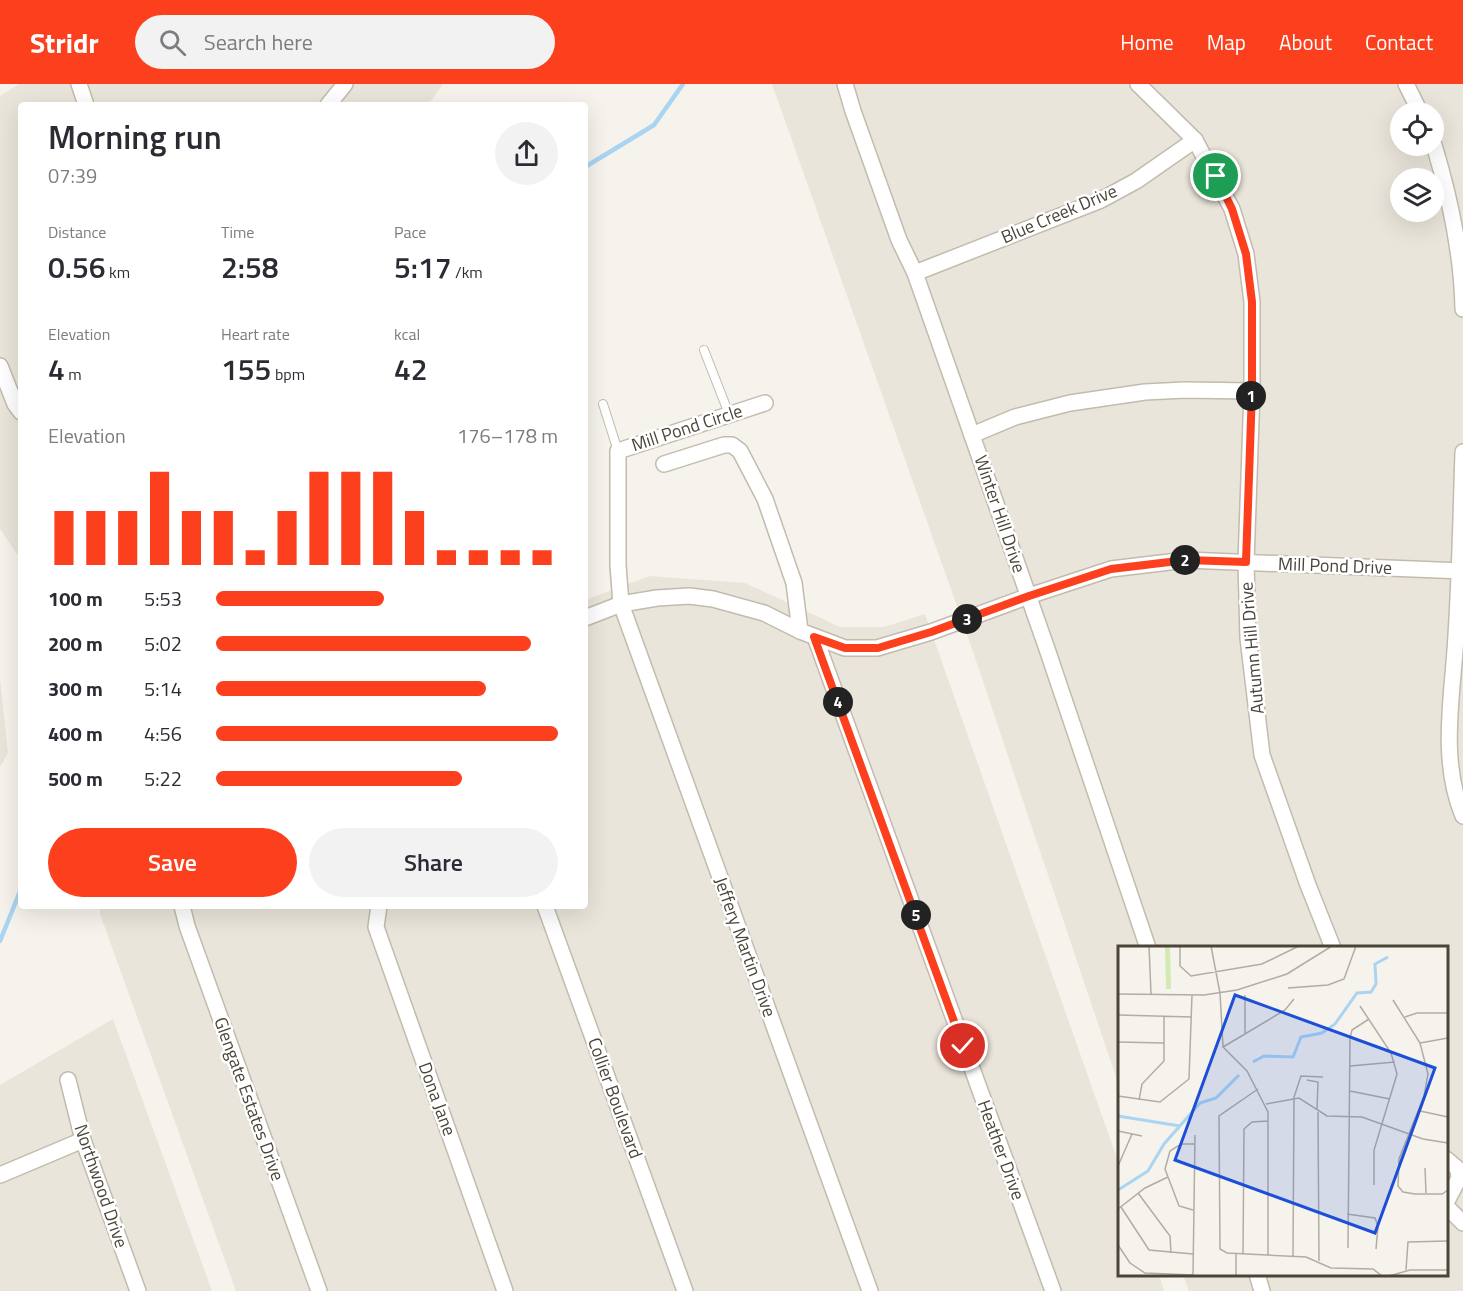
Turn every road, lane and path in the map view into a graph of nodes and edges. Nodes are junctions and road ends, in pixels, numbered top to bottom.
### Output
1 (78, 84) edge
2 (345, 84) edge
3 (845, 84) edge
4 (1138, 84) edge
5 (1406, 84) edge
6 (85, 102) edge
7 (330, 102) edge
8 (1415, 102) edge
9 (1196, 140) junction
10 (1437, 156) edge
11 (915, 273) junction
12 (1463, 309) edge
13 (704, 350) dead end
14 (0, 366) edge
15 (1252, 391) junction
16 (765, 403) dead end
17 (603, 404) dead end
18 (18, 408) edge
19 (729, 414) junction
20 (972, 435) junction
21 (618, 451) junction
22 (1463, 452) edge
23 (664, 464) dead end
24 (1246, 562) junction
25 (1461, 571) edge
26 (1029, 596) junction
27 (621, 604) junction
28 (588, 617) edge
29 (800, 631) junction
30 (814, 637) junction
31 (1463, 816) edge
32 (183, 909) edge
33 (379, 909) edge
34 (546, 909) edge
35 (1147, 946) edge
36 (1332, 946) edge
37 (68, 1080) dead end
38 (83, 1140) junction
39 (1448, 1161) edge
40 (0, 1175) edge
41 (1448, 1201) edge
42 (1448, 1207) edge
43 (1463, 1223) edge
44 (1257, 1276) edge
45 (138, 1291) edge
46 (319, 1291) edge
47 (505, 1291) edge
48 (685, 1291) edge
49 (870, 1291) edge
50 (1053, 1291) edge
51 (1262, 1291) edge

1 - 6 street
2 - 7 street
3 - 11 street, Winter Hill Drive
4 - 9 street, Autumn Hill Drive
5 - 8 street
9 - 11 street, Blue Creek Drive
9 - 15 street, Autumn Hill Drive
10 - 12 street
11 - 20 street, Winter Hill Drive
13 - 19 lane
14 - 18 street
15 - 20 street
15 - 24 street, Autumn Hill Drive
16 - 19 street, Mill Pond Circle
17 - 21 lane
19 - 21 street, Mill Pond Circle
20 - 26 street, Winter Hill Drive
21 - 27 street, Mill Pond Circle
22 - 25 street
23 - 29 street
24 - 25 street, Mill Pond Drive
24 - 26 street, Mill Pond Drive
24 - 36 street, Autumn Hill Drive
25 - 31 street
26 - 30 street, Mill Pond Drive
26 - 35 street, Winter Hill Drive
27 - 28 street, Mill Pond Drive
27 - 29 street, Mill Pond Drive
27 - 49 street, Jeffery Martin Drive
29 - 30 street, Mill Pond Drive
30 - 50 street, Heather Drive
32 - 46 street, Glengate Estates Drive
33 - 47 street, Dona Jane
34 - 48 street, Collier Boulevard
37 - 38 street, Northwood Drive
38 - 40 street
38 - 45 street, Northwood Drive
39 - 41 street
42 - 43 street
44 - 51 street

